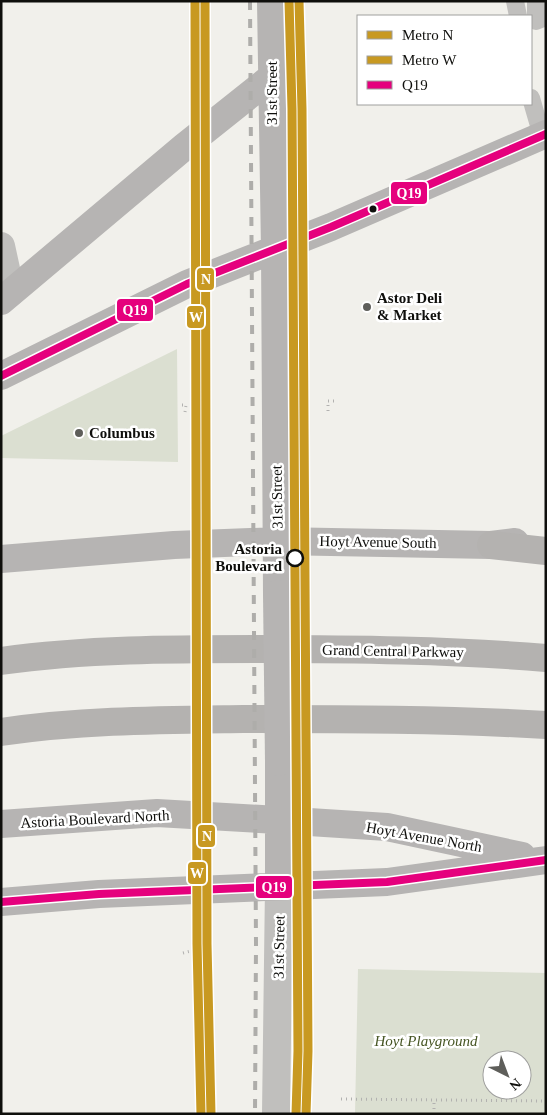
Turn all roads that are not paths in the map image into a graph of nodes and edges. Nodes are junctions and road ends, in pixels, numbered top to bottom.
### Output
1 (271, 1) edge
2 (515, 1) edge
3 (536, 1) edge
4 (518, 15) edge
5 (539, 23) edge
6 (273, 76) junction
7 (532, 101) edge
8 (544, 135) edge
9 (1, 246) edge
10 (275, 250) junction
11 (6, 297) edge
12 (1, 376) edge
13 (546, 537) edge
14 (278, 541) junction
15 (491, 545) junction
16 (546, 551) edge
17 (1, 559) edge
18 (546, 658) edge
19 (1, 662) edge
20 (546, 725) edge
21 (1, 732) edge
22 (278, 820) junction
23 (1, 824) edge
24 (543, 860) edge
25 (279, 886) junction
26 (1, 902) edge
27 (276, 1114) edge

1 - 6 main road, 31st Street
2 - 4 lane
3 - 5 lane
6 - 10 main road, 31st Street
6 - 11 main road
7 - 8 lane
8 - 10 main road
9 - 11 street
10 - 12 main road
10 - 14 main road, 31st Street
13 - 15 main road, Hoyt Avenue South
14 - 15 main road, Hoyt Avenue South
14 - 17 main road, Hoyt Avenue South
14 - 22 main road, 31st Street, bridge
15 - 16 highway
18 - 19 highway, Grand Central Parkway
20 - 21 highway
22 - 23 main road, Astoria Boulevard North
22 - 24 main road, Hoyt Avenue North
22 - 25 main road, 31st Street
24 - 25 main road, Hoyt Avenue North
25 - 26 main road
25 - 27 street, 31st Street

